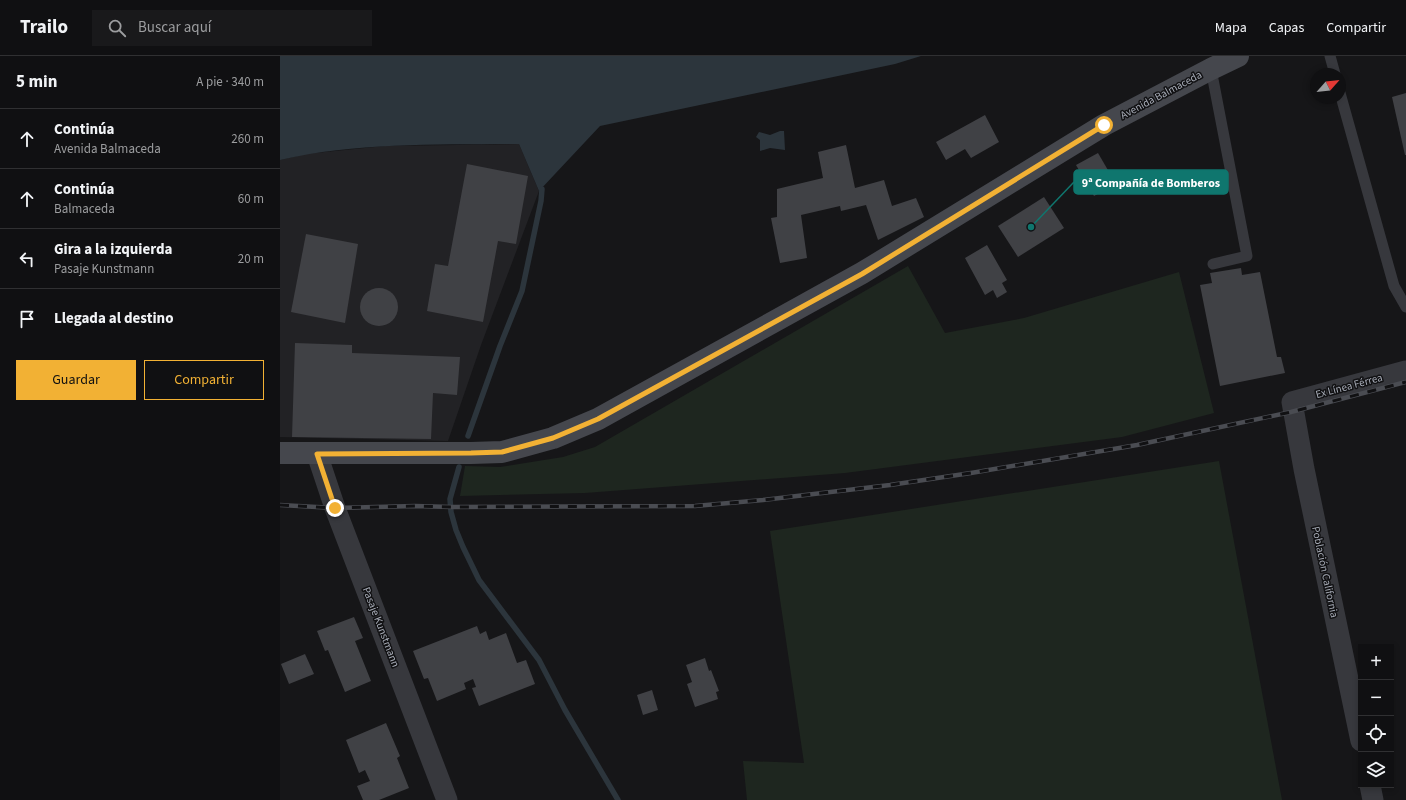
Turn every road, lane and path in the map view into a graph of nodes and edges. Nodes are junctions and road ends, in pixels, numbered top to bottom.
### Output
1 (1238, 56) edge
2 (1330, 56) edge
3 (1333, 68) edge
4 (1210, 69) junction
5 (1343, 104) edge
6 (1213, 264) dead end
7 (1406, 307) edge
8 (1406, 371) edge
9 (1292, 402) joint
10 (280, 453) edge
11 (317, 454) junction
12 (1358, 727) edge
13 (1371, 788) edge
14 (447, 800) edge
15 (1373, 800) edge

1 - 4 main road, Avenida Balmaceda
2 - 3 lane
4 - 6 lane
4 - 11 main road, Avenida Balmaceda
5 - 7 lane
8 - 9 street, Ex Línea Férrea
9 - 12 street, Población California
10 - 11 main road, Avenida Balmaceda
11 - 14 street, Pasaje Kunstmann
13 - 15 street

